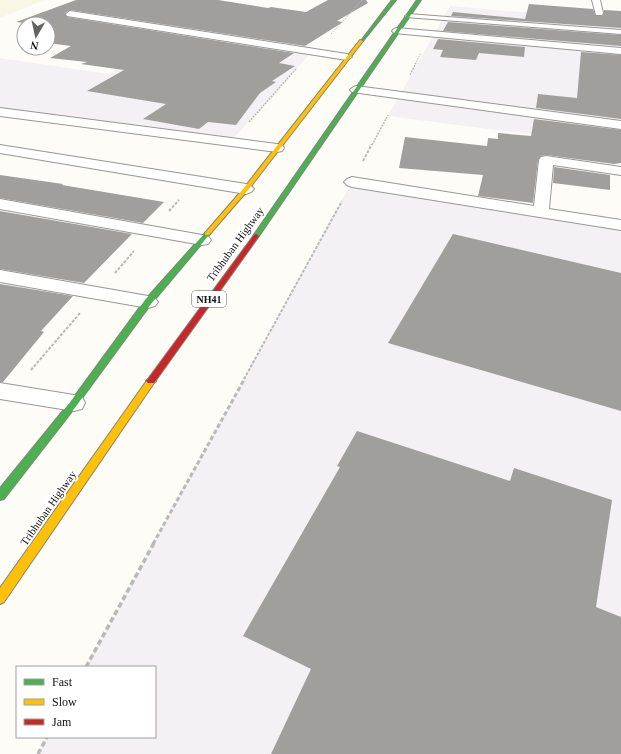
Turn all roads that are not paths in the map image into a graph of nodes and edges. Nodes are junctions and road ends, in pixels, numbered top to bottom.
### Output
1 (394, 0) edge
2 (418, 0) edge
3 (596, 0) edge
4 (599, 13) dead end
5 (70, 14) dead end
6 (408, 16) junction
7 (397, 31) junction
8 (621, 32) edge
9 (621, 51) edge
10 (347, 57) junction
11 (356, 90) junction
12 (0, 112) edge
13 (621, 125) edge
14 (277, 148) junction
15 (0, 149) edge
16 (621, 171) edge
17 (352, 182) road end
18 (246, 189) junction
19 (0, 204) edge
20 (541, 213) junction
21 (621, 226) edge
22 (202, 240) junction
23 (0, 276) edge
24 (148, 302) junction
25 (0, 391) edge
26 (74, 403) junction
27 (0, 496) edge
28 (0, 598) edge

1 - 10 highway
2 - 6 highway, Tribhuban Highway / NH41
3 - 4 street
5 - 10 street
6 - 7 highway, Tribhuban Highway / NH41
6 - 8 lane
7 - 9 street
7 - 11 highway, Tribhuban Highway / NH41
10 - 14 highway
11 - 13 street
11 - 28 highway, Tribhuban Highway / NH41
12 - 14 street
14 - 18 highway
15 - 18 street
16 - 20 street
17 - 20 street
18 - 22 highway
19 - 22 street
20 - 21 street
22 - 24 highway
23 - 24 street
24 - 26 highway
25 - 26 street
26 - 27 highway

